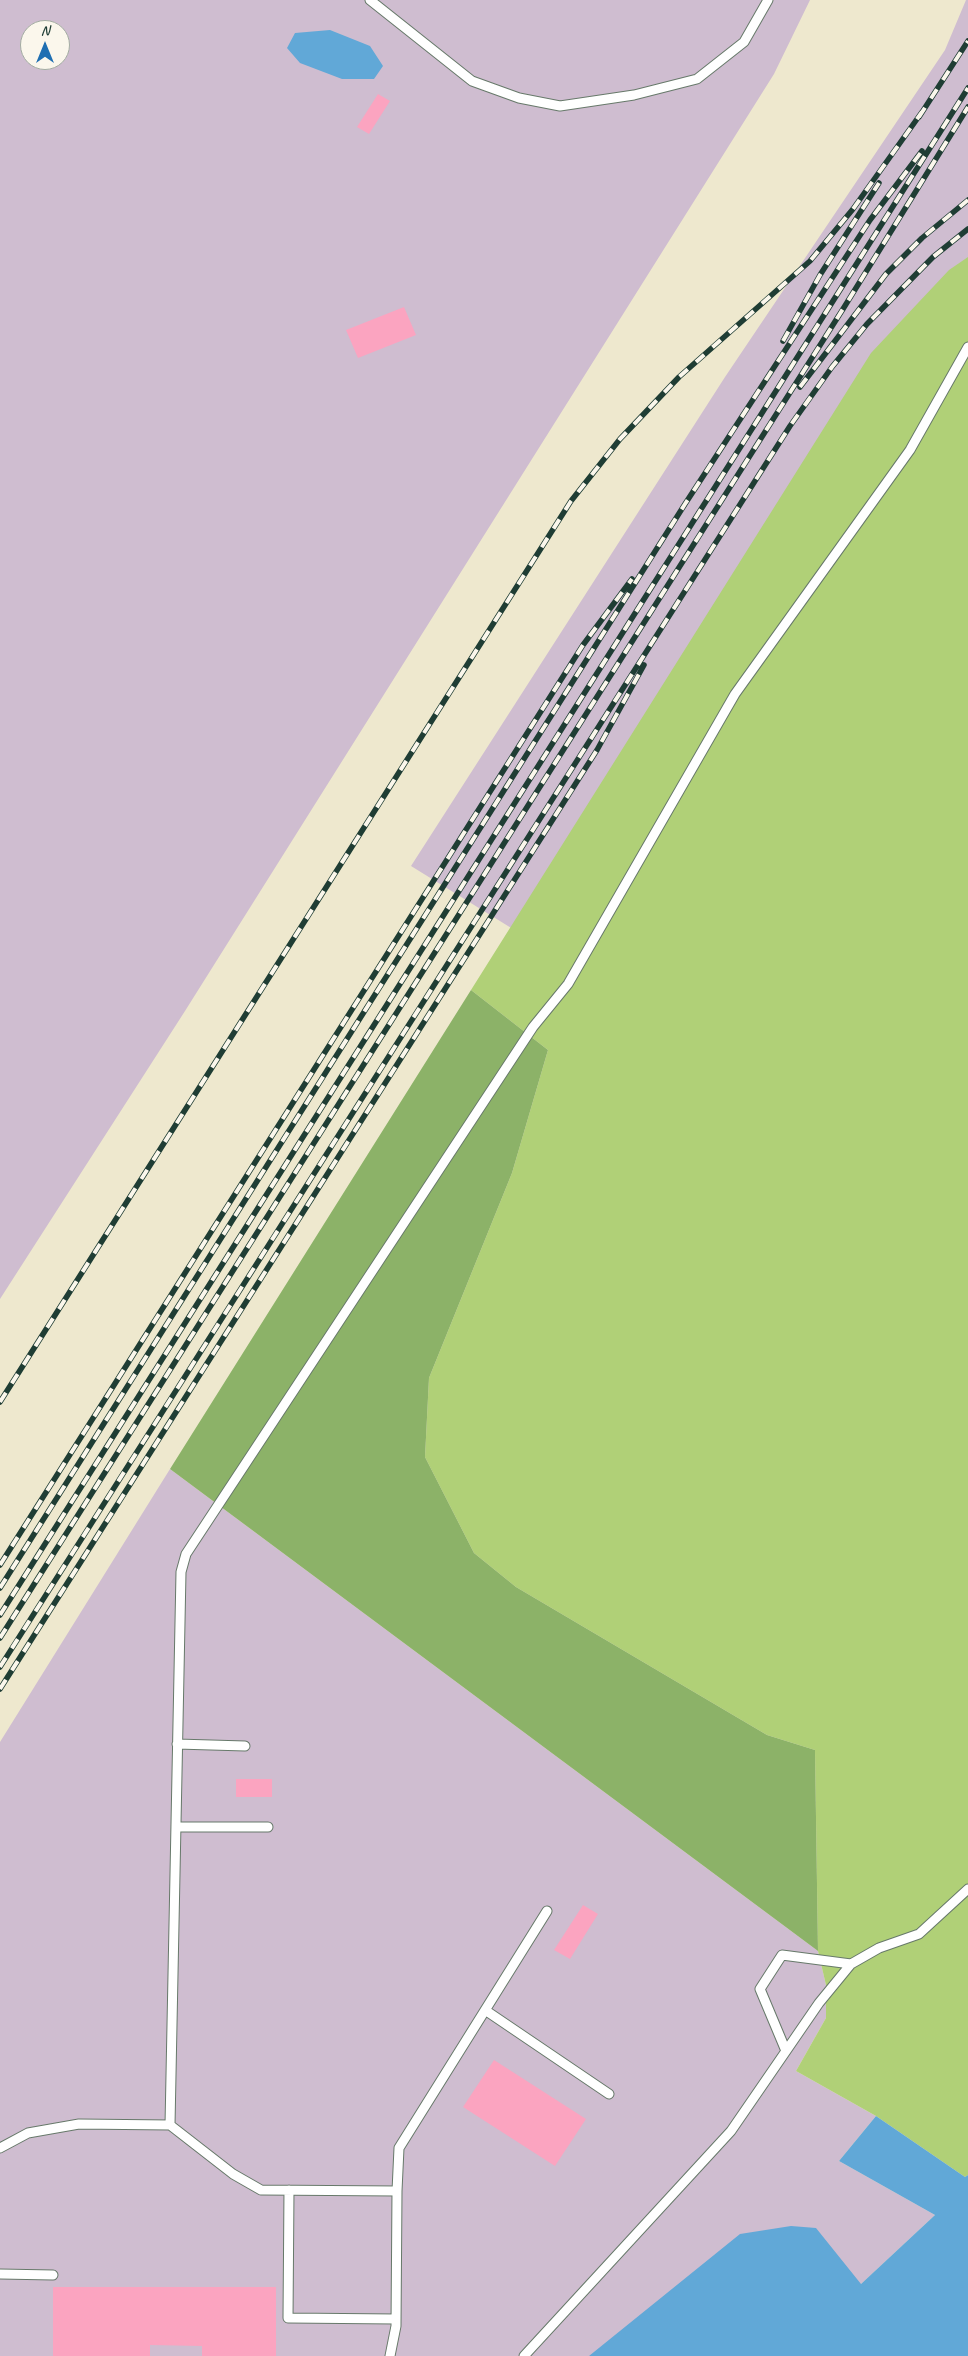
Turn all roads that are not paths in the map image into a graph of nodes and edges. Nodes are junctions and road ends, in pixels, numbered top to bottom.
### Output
1 (370, 0) edge
2 (768, 0) edge
3 (968, 347) edge
4 (177, 1744) junction
5 (245, 1746) dead end
6 (176, 1827) junction
7 (268, 1827) dead end
8 (968, 1889) edge
9 (547, 1911) dead end
10 (851, 1964) junction
11 (485, 2010) junction
12 (786, 2051) junction
13 (610, 2094) dead end
14 (170, 2125) junction
15 (0, 2148) edge
16 (289, 2190) junction
17 (397, 2190) junction
18 (0, 2274) edge
19 (53, 2274) dead end
20 (396, 2319) junction
21 (390, 2356) edge
22 (524, 2356) edge

1 - 2 lane
3 - 4 lane
4 - 5 lane
4 - 6 lane
6 - 7 lane
6 - 14 lane
8 - 10 lane
9 - 11 lane
10 - 12 lane
10 - 12 lane
11 - 13 lane
11 - 17 lane
12 - 22 lane
14 - 15 lane
14 - 16 lane
16 - 17 lane
16 - 20 lane
17 - 20 lane
18 - 19 lane
20 - 21 lane

